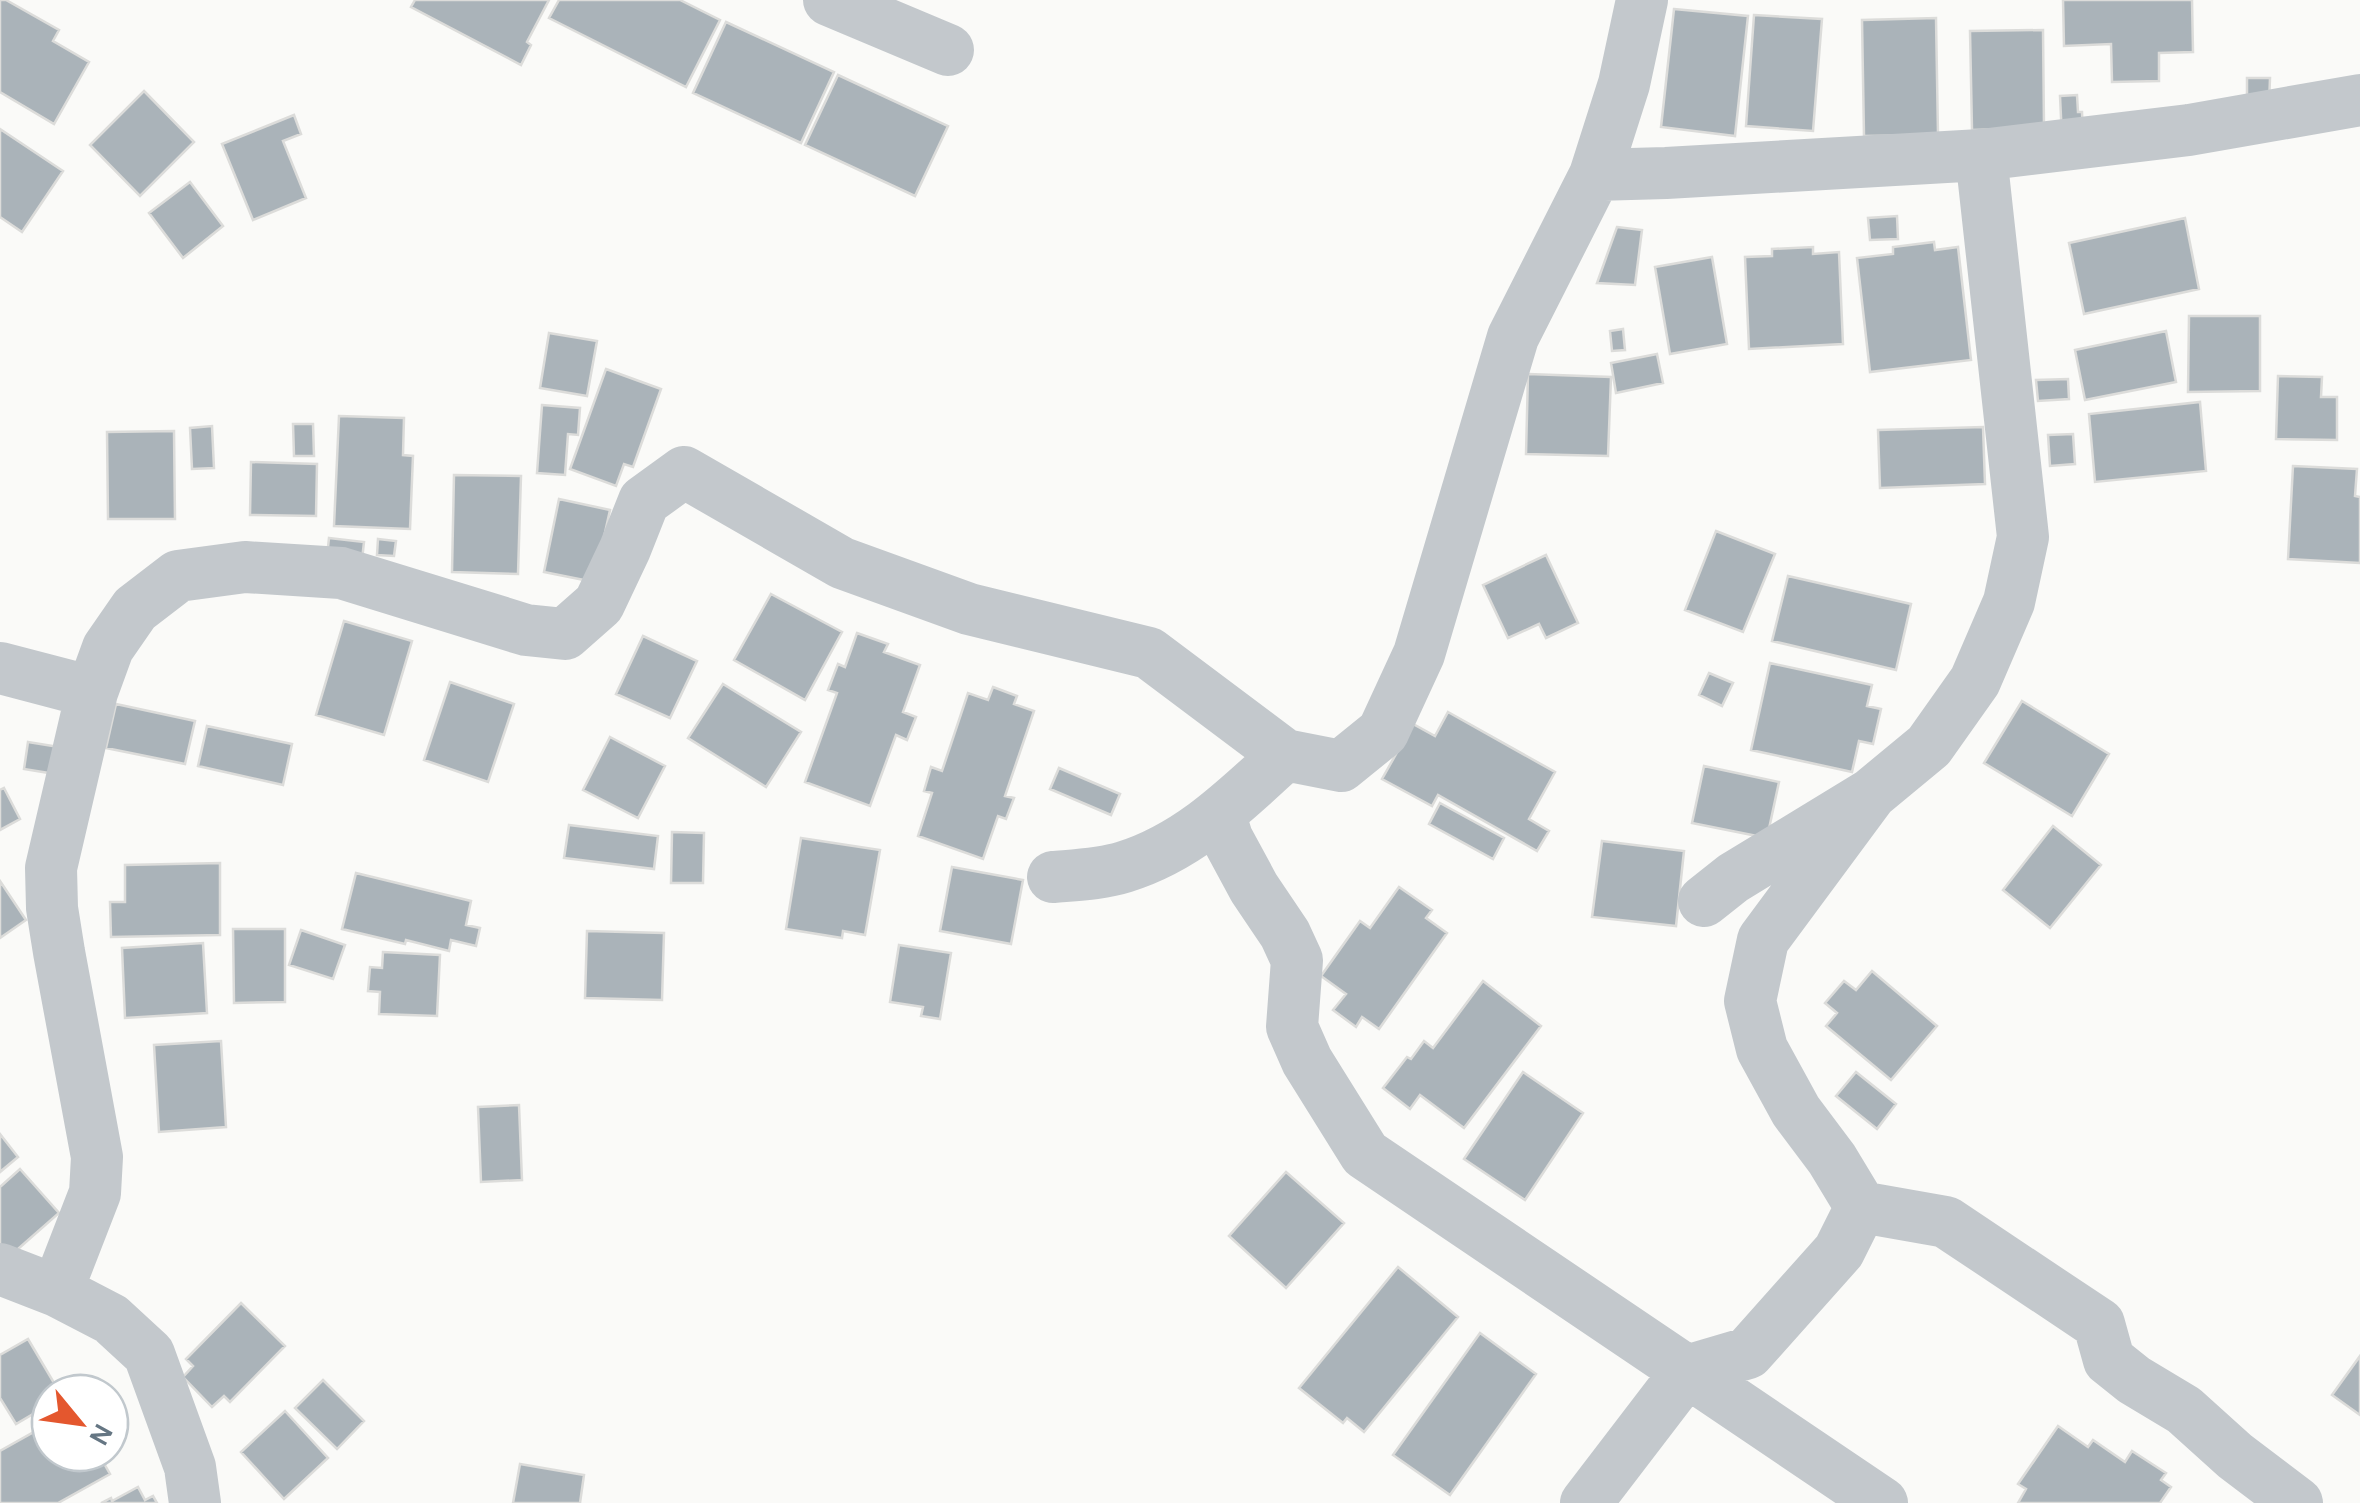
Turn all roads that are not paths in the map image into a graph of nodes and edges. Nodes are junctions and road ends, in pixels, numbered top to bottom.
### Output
1 (829, 0) edge
2 (1642, 0) edge
3 (948, 50) dead end
4 (2360, 100) edge
5 (1982, 155) junction
6 (1595, 174) junction
7 (0, 668) edge
8 (92, 692) junction
9 (1285, 755) junction
10 (1871, 794) junction
11 (1220, 815) junction
12 (1053, 878) dead end
13 (1704, 900) dead end
14 (1860, 1207) junction
15 (0, 1270) edge
16 (56, 1290) junction
17 (1687, 1371) junction
18 (195, 1503) edge
19 (1586, 1503) edge
20 (1882, 1503) edge
21 (2297, 1503) edge

1 - 3 street
2 - 6 street
4 - 5 street
5 - 6 street
5 - 10 street
6 - 9 street
7 - 8 street
8 - 9 street
8 - 16 street
9 - 11 street
10 - 13 street
10 - 14 street
11 - 12 street
11 - 17 street
14 - 17 street
14 - 21 street
15 - 16 street
16 - 18 street
17 - 19 street
17 - 20 street

